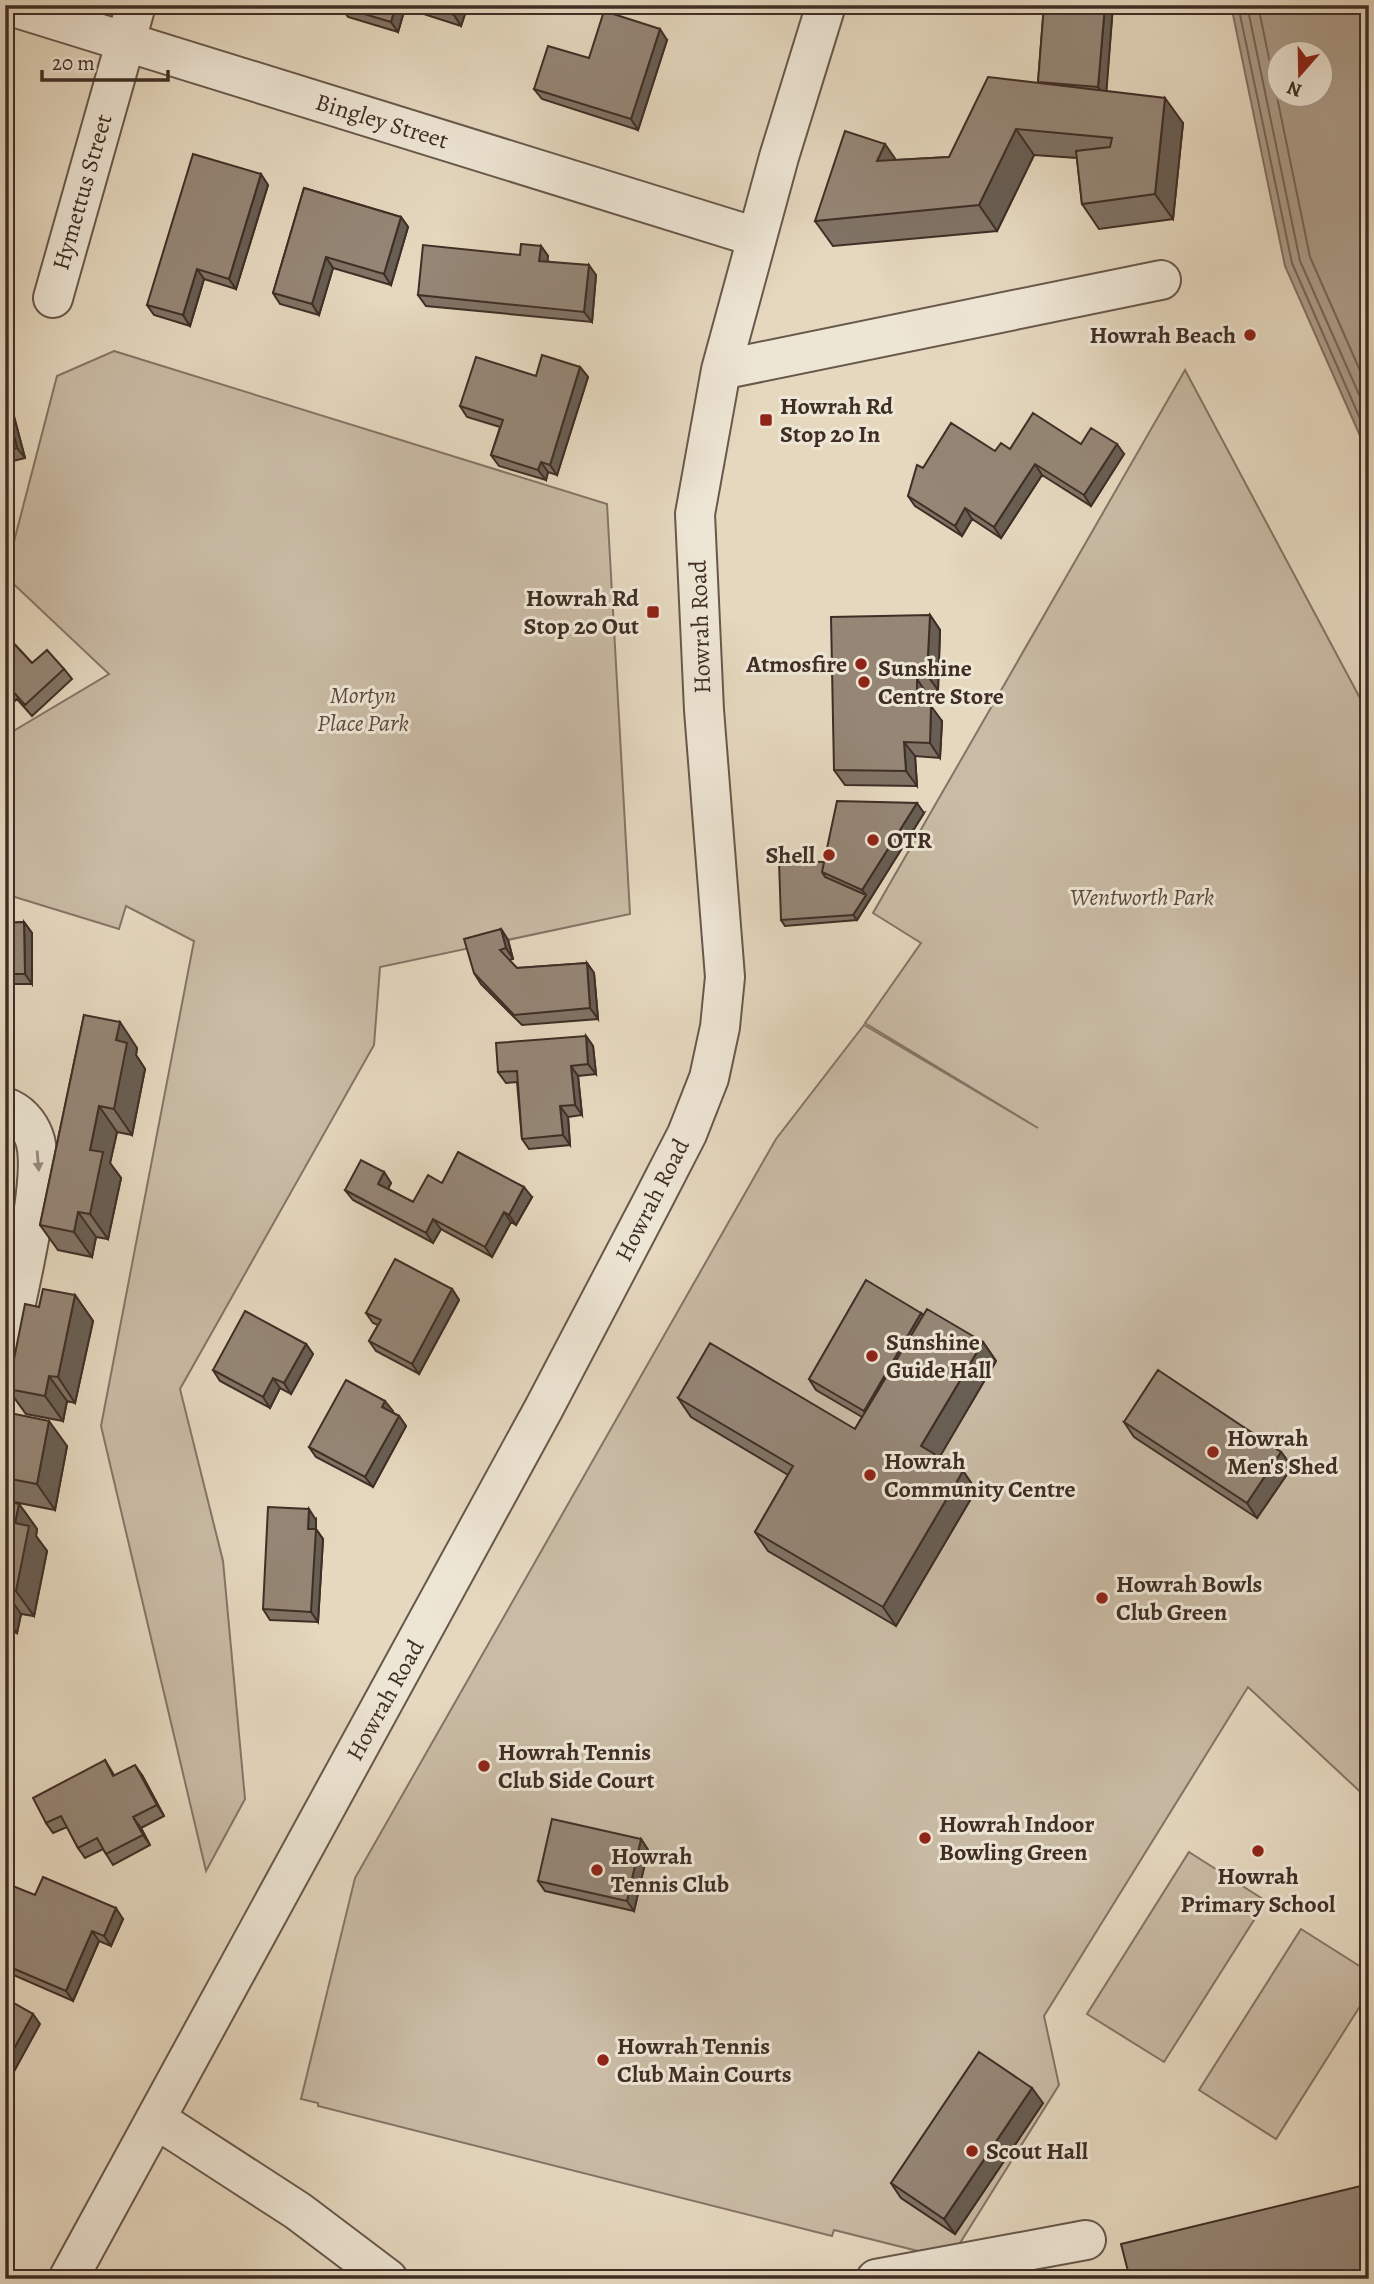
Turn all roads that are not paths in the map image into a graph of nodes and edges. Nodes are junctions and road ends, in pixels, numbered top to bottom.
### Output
1 (6, 5) edge
2 (136, 5) edge
3 (826, 5) edge
4 (125, 42) junction
5 (757, 237) junction
6 (1161, 280) dead end
7 (52, 298) dead end
8 (721, 370) junction
9 (5, 1107) edge
10 (5, 1354) edge
11 (156, 2119) junction
12 (1086, 2240) dead end
13 (68, 2279) edge
14 (388, 2279) edge
15 (876, 2279) edge

1 - 4 street, Bingley Street
2 - 4 street, Hymettus Street
3 - 5 street, Howrah Road
4 - 5 street, Bingley Street
4 - 7 street, Hymettus Street
5 - 8 street, Howrah Road
6 - 8 street
8 - 11 street, Howrah Road
9 -> 10 street
11 - 13 street, Howrah Road
11 - 14 street
12 - 15 street

